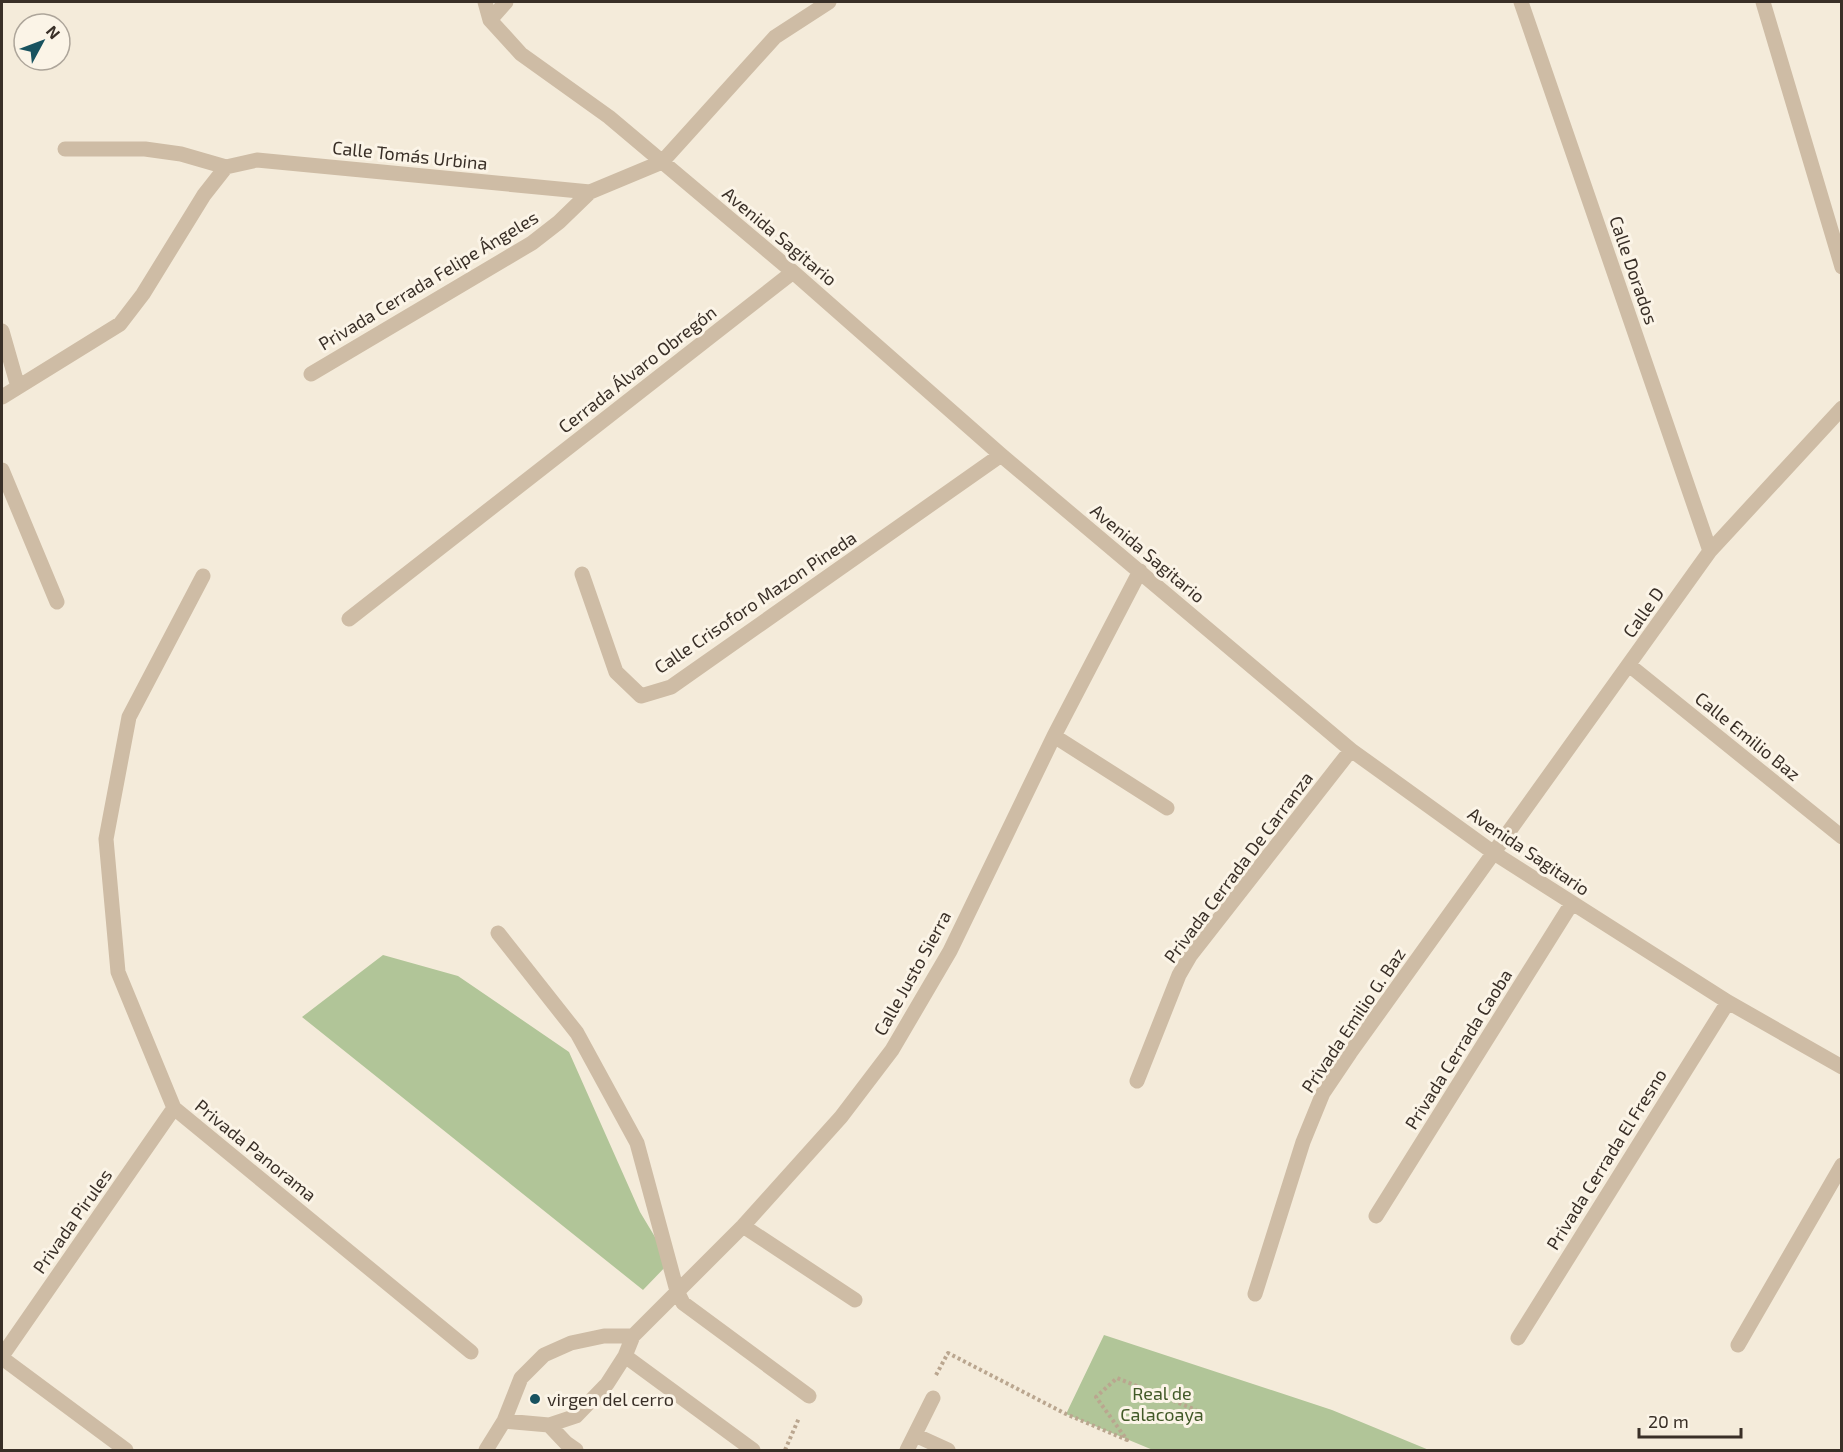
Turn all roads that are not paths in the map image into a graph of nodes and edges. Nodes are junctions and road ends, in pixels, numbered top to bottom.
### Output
1 (485, 2) edge
2 (506, 2) edge
3 (829, 2) edge
4 (1521, 2) edge
5 (1762, 2) edge
6 (490, 20) junction
7 (65, 149) dead end
8 (662, 162) junction
9 (226, 167) junction
10 (590, 192) junction
11 (1842, 267) edge
12 (794, 272) junction
13 (2, 331) edge
14 (310, 374) dead end
15 (18, 387) junction
16 (2, 397) edge
17 (1842, 408) edge
18 (1001, 455) junction
19 (2, 470) edge
20 (1710, 551) junction
21 (1140, 571) junction
22 (582, 574) dead end
23 (202, 576) dead end
24 (57, 602) dead end
25 (349, 619) dead end
26 (1629, 665) junction
27 (1054, 736) junction
28 (1352, 750) junction
29 (1167, 808) dead end
30 (1842, 837) edge
31 (1494, 853) junction
32 (1572, 903) junction
33 (498, 933) dead end
34 (1728, 1002) junction
35 (1842, 1067) edge
36 (1137, 1081) dead end
37 (174, 1108) junction
38 (1842, 1165) edge
39 (1376, 1216) dead end
40 (743, 1226) junction
41 (677, 1291) junction
42 (1255, 1294) dead end
43 (855, 1300) dead end
44 (633, 1336) junction
45 (1518, 1338) dead end
46 (1738, 1345) dead end
47 (471, 1352) dead end
48 (625, 1356) junction
49 (2, 1357) edge
50 (809, 1396) road end
51 (933, 1398) dead end
52 (504, 1421) junction
53 (549, 1425) junction
54 (915, 1435) junction
55 (126, 1450) edge
56 (486, 1450) edge
57 (576, 1450) edge
58 (753, 1450) edge
59 (907, 1450) edge
60 (948, 1450) edge

1 - 6 street, Avenida Sagitario
2 - 6 street
3 - 8 street
4 - 20 street, Calle Dorados
5 - 11 street
6 - 8 street, Avenida Sagitario
7 - 9 street
8 - 10 street
8 - 12 street, Avenida Sagitario
9 - 10 street, Calle Tomás Urbina
9 - 15 street
10 - 14 street, Privada Cerrada Felipe Ángeles
12 - 18 street, Avenida Sagitario
12 - 25 street, Cerrada Álvaro Obregón
13 - 15 street
15 - 16 street
17 - 20 street, Calle D
18 - 21 street, Avenida Sagitario
18 - 22 street, Calle Crisoforo Mazon Pineda
19 - 24 street
20 - 26 street, Calle D
21 - 27 street, Calle Justo Sierra
21 - 28 street, Avenida Sagitario
23 - 37 street, Privada Panorama
26 - 30 street, Calle Emilio Baz
26 - 31 street, Calle D
27 - 29 street
27 - 40 street, Calle Justo Sierra
28 - 31 street, Avenida Sagitario
28 - 36 street, Privada Cerrada De Carranza
31 - 32 street, Avenida Sagitario
31 - 42 street, Privada Emilio G. Baz
32 - 34 street, Avenida Sagitario
32 - 39 street, Privada Cerrada Caoba
33 - 41 street
34 - 35 street, Avenida Sagitario
34 - 45 street, Privada Cerrada El Fresno
37 - 47 street, Privada Panorama
37 - 49 street, Privada Pirules
38 - 46 street
40 - 41 street, Calle Justo Sierra
40 - 43 street
41 - 44 street, Calle Justo Sierra
41 - 50 street
44 - 48 street, Calle Justo Sierra
44 - 52 street
48 - 53 street, Calle Justo Sierra
48 - 58 street
49 - 55 street
51 - 54 street
52 - 53 street, Calle Justo Sierra
52 - 56 street
53 - 57 street
54 - 59 street
54 - 60 street

